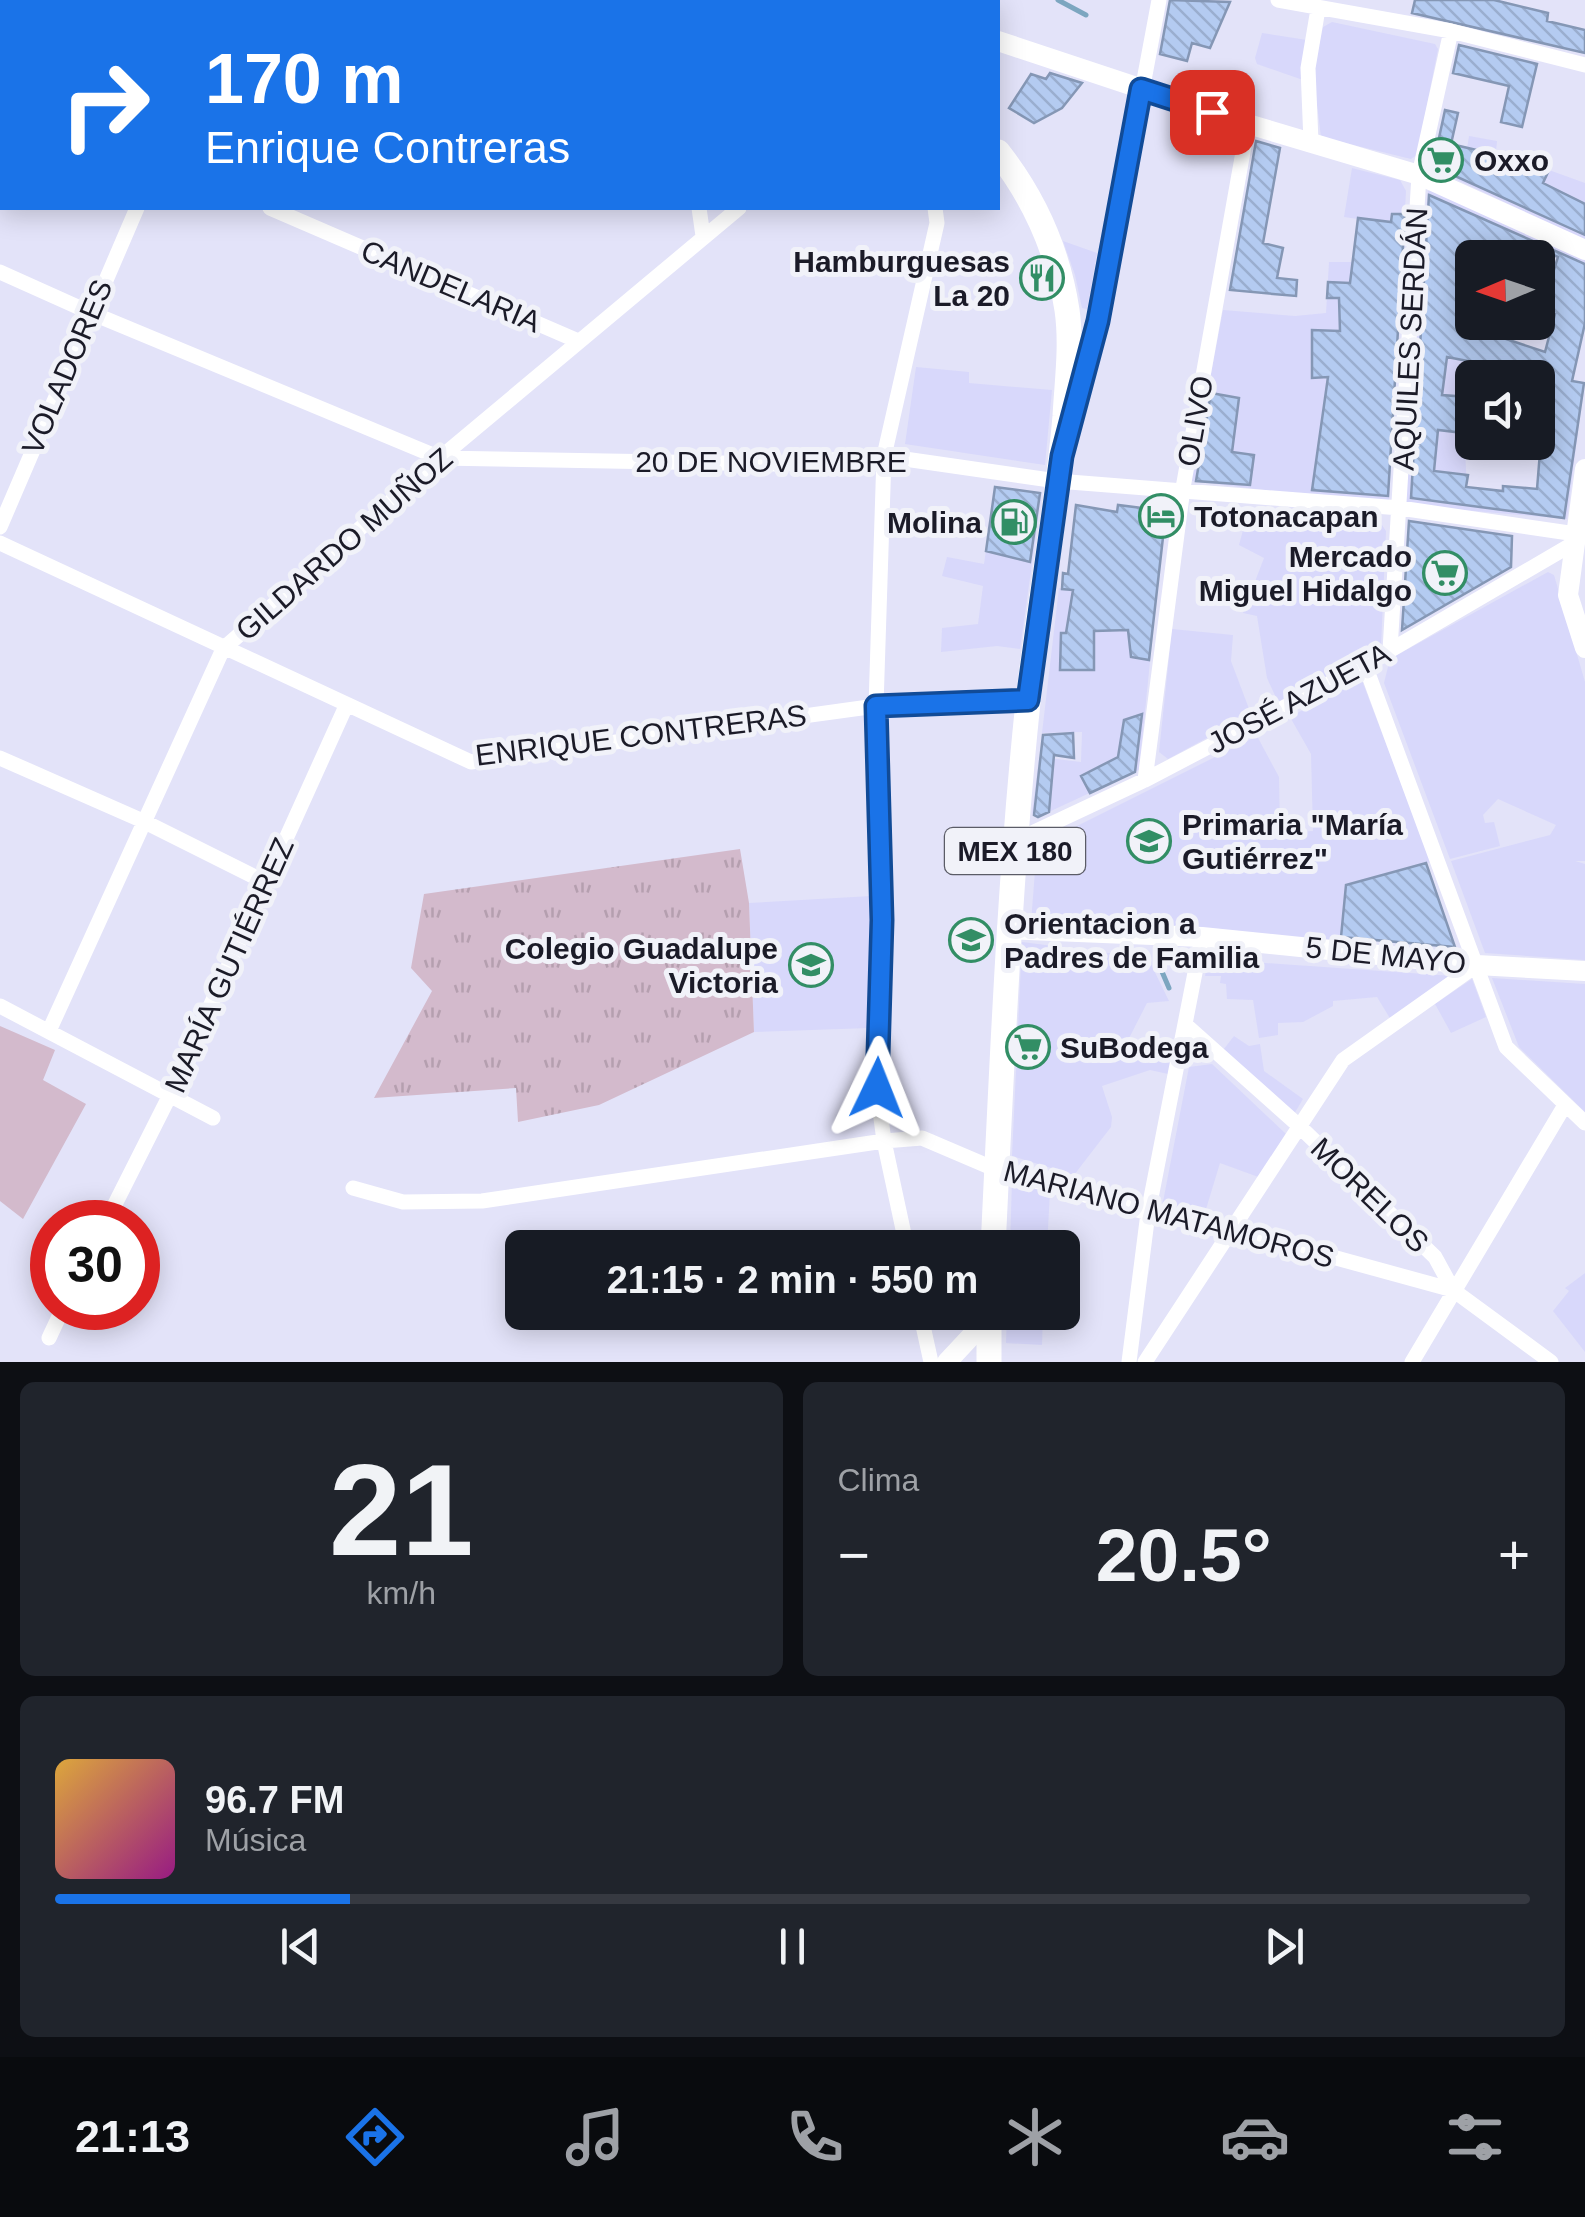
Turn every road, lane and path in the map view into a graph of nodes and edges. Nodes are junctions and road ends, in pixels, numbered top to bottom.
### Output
1 (1159, 0) edge
2 (1278, 0) edge
3 (1318, 9) junction
4 (1451, 31) junction
5 (1000, 42) edge
6 (1585, 65) edge
7 (1141, 89) junction
8 (1248, 124) junction
9 (1311, 142) junction
10 (1000, 155) edge
11 (1419, 175) junction
12 (135, 210) edge
13 (275, 210) edge
14 (699, 210) edge
15 (736, 210) edge
16 (935, 210) edge
17 (703, 236) junction
18 (1585, 250) edge
19 (0, 272) edge
20 (89, 312) junction
21 (578, 341) junction
22 (884, 456) junction
23 (440, 458) junction
24 (1059, 468) junction
25 (1585, 469) edge
26 (1183, 488) junction
27 (1400, 508) junction
28 (0, 527) edge
29 (1576, 538) junction
30 (0, 543) edge
31 (1585, 648) edge
32 (224, 650) junction
33 (1390, 650) junction
34 (1365, 664) junction
35 (1028, 700) junction
36 (346, 706) junction
37 (876, 706) junction
38 (0, 758) edge
39 (1145, 780) junction
40 (143, 821) junction
41 (1016, 842) junction
42 (267, 882) junction
43 (1007, 929) junction
44 (1202, 937) junction
45 (1477, 965) junction
46 (1585, 971) edge
47 (0, 1006) edge
48 (1187, 1026) junction
49 (49, 1030) junction
50 (170, 1095) junction
51 (1566, 1105) junction
52 (214, 1118) dead end
53 (1585, 1122) edge
54 (1298, 1125) junction
55 (884, 1141) junction
56 (997, 1170) junction
57 (353, 1188) dead end
58 (117, 1200) edge
59 (1148, 1213) junction
60 (903, 1230) edge
61 (994, 1230) edge
62 (1234, 1230) junction
63 (1453, 1290) junction
64 (53, 1330) edge
65 (924, 1330) edge
66 (975, 1330) edge
67 (989, 1330) edge
68 (49, 1338) dead end
69 (931, 1362) edge
70 (946, 1362) edge
71 (989, 1362) edge
72 (1129, 1362) edge
73 (1145, 1362) edge
74 (1412, 1362) edge
75 (1551, 1362) edge

1 - 7 street
2 - 3 street
3 - 4 street
3 - 9 street
4 - 6 street
4 - 11 street, AQUILES SERDÁN
5 - 7 street
7 - 8 street
7 - 24 street
8 - 9 street
8 - 26 street, OLIVO
9 - 11 street
10 - 24 main road, MEX 180
11 - 18 street
11 - 27 street, AQUILES SERDÁN
12 - 20 street, VOLADORES
13 - 21 street, CANDELARIA
14 - 17 street
15 - 17 street, GILDARDO MUÑOZ
16 - 22 street
17 - 21 street, GILDARDO MUÑOZ
19 - 20 street, 20 DE NOVIEMBRE
20 - 23 street, 20 DE NOVIEMBRE
20 - 28 street, VOLADORES
21 - 23 street, GILDARDO MUÑOZ
22 - 23 street, 20 DE NOVIEMBRE
22 - 24 street, 20 DE NOVIEMBRE
22 - 37 street
23 - 32 street, GILDARDO MUÑOZ
24 - 26 street, 20 DE NOVIEMBRE
24 - 35 main road, MEX 180
25 - 29 street
26 - 27 street, 20 DE NOVIEMBRE
26 - 39 street, OLIVO
27 - 29 street, 20 DE NOVIEMBRE
27 - 33 street, AQUILES SERDÁN
29 - 31 street
29 - 33 street, JOSÉ AZUETA
30 - 32 street, ENRIQUE CONTRERAS
32 - 36 street, ENRIQUE CONTRERAS
32 - 40 street, GILDARDO MUÑOZ
33 - 34 street, JOSÉ AZUETA
34 - 39 street, JOSÉ AZUETA
34 - 45 street
35 - 37 street, ENRIQUE CONTRERAS
35 - 41 main road, MEX 180
36 - 37 street, ENRIQUE CONTRERAS
36 - 42 street, MARÍA GUTIÉRREZ
37 - 55 street
38 - 40 street
39 - 41 street, JOSÉ AZUETA
40 - 42 street
40 - 49 street, GILDARDO MUÑOZ
41 - 43 main road, MEX 180
42 - 50 street, MARÍA GUTIÉRREZ
43 - 44 street, 5 DE MAYO
43 - 56 main road, MEX 180
44 - 45 street, 5 DE MAYO
44 - 48 street
45 - 46 street, 5 DE MAYO
45 - 51 street
45 - 54 street
47 - 49 street
48 - 54 street, MORELOS
48 - 59 street
49 - 50 street
50 - 52 street
50 - 58 street, MARÍA GUTIÉRREZ
51 - 53 street
51 - 63 street
54 - 62 street
54 - 63 street, MORELOS
55 - 56 street, MARIANO MATAMOROS
55 - 57 street, MARIANO MATAMOROS
55 - 60 street
56 - 59 street, MARIANO MATAMOROS
56 - 61 main road, MEX 180
59 - 62 street, MARIANO MATAMOROS
59 - 72 street
62 - 63 street, MARIANO MATAMOROS
62 - 73 street
63 - 74 street
63 - 75 street, MORELOS
64 - 68 street
65 - 69 street
66 - 70 street
67 - 71 main road

